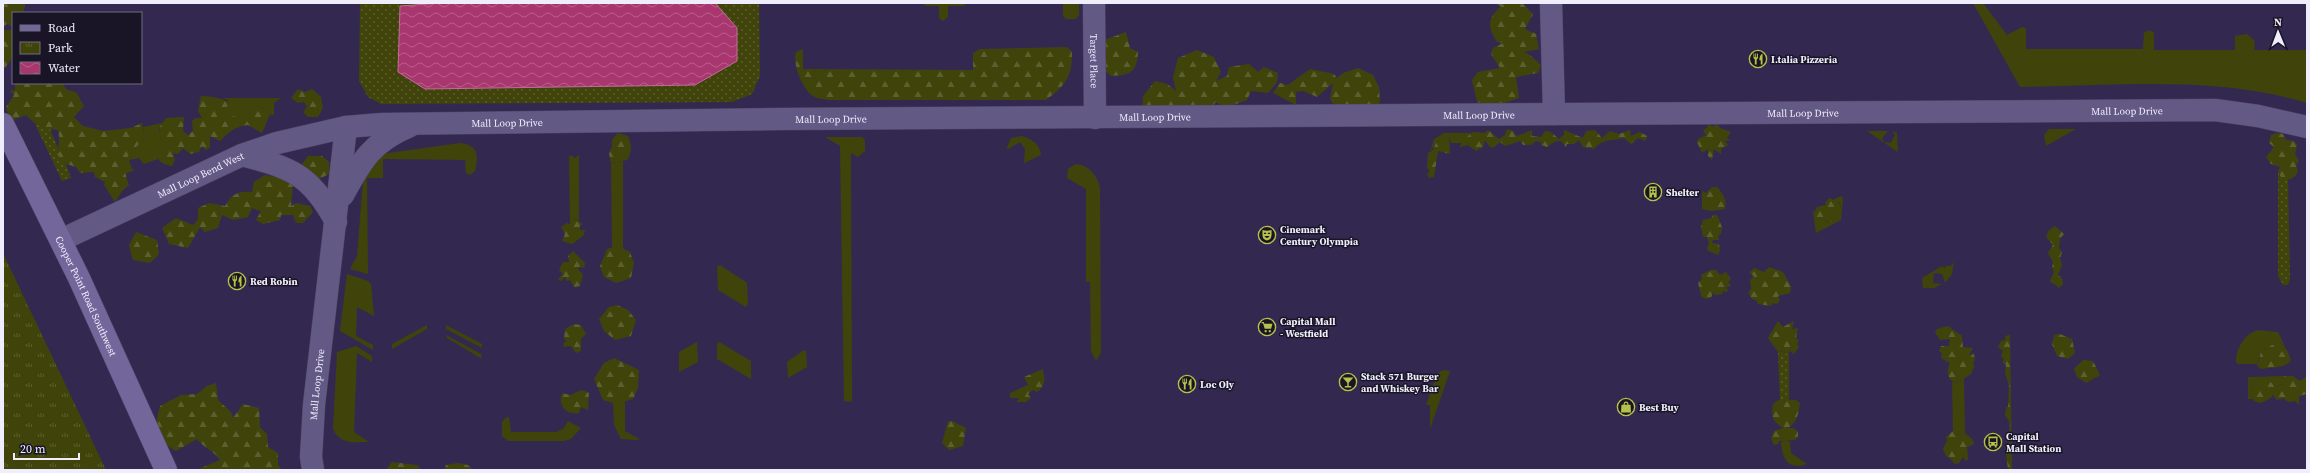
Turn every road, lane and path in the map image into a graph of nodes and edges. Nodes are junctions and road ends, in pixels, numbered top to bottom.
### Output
1 (1094, 3) edge
2 (1551, 3) edge
3 (1554, 114) junction
4 (1095, 118) junction
5 (416, 123) junction
6 (3, 124) edge
7 (346, 127) junction
8 (2307, 127) edge
9 (242, 156) junction
10 (337, 212) junction
11 (61, 240) junction
12 (166, 470) edge
13 (313, 470) edge

1 - 4 street, Target Place
2 - 3 street
3 - 4 street, Mall Loop Drive
3 - 8 street, Mall Loop Drive
4 - 5 street, Mall Loop Drive
5 - 7 street, Mall Loop Drive
5 - 10 street
6 - 11 main road, Cooper Point Road Southwest
7 - 9 street, Mall Loop Bend West
7 - 10 street, Mall Loop Drive
9 - 10 street
9 - 11 street, Mall Loop Bend West
10 - 13 street, Mall Loop Drive
11 - 12 main road, Cooper Point Road Southwest

